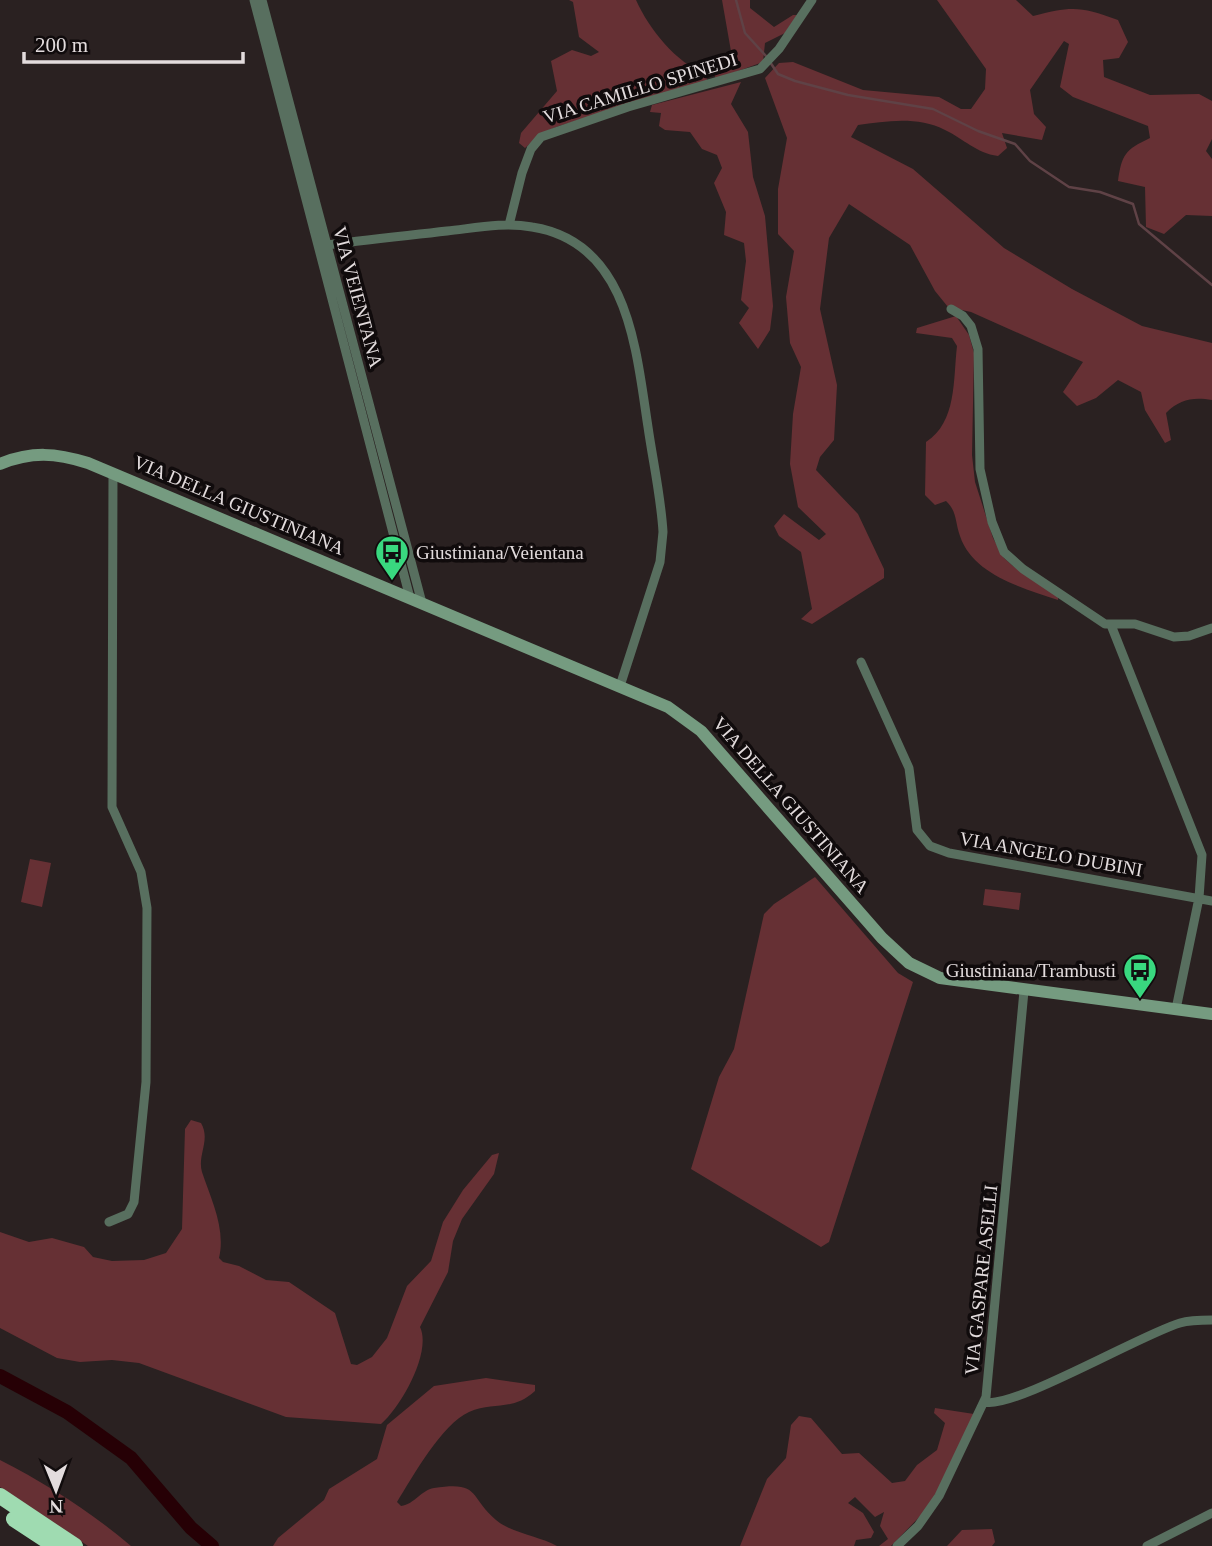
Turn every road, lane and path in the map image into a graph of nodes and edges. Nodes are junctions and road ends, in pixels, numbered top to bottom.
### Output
1 (254, 0) edge
2 (262, 0) edge
3 (812, 0) edge
4 (509, 225) junction
5 (323, 245) junction
6 (951, 309) dead end
7 (0, 464) edge
8 (113, 473) junction
9 (416, 600) junction
10 (1111, 625) junction
11 (1212, 628) edge
12 (862, 662) dead end
13 (620, 686) junction
14 (1199, 898) junction
15 (1212, 901) edge
16 (1024, 991) junction
17 (1176, 1009) junction
18 (1212, 1014) edge
19 (109, 1222) dead end
20 (1212, 1320) edge
21 (985, 1402) junction
22 (0, 1496) edge
23 (0, 1509) edge
24 (1212, 1513) edge
25 (55, 1546) edge
26 (75, 1546) edge
27 (897, 1546) edge
28 (1147, 1546) edge

1 - 5 street, VIA VEIENTANA
2 - 5 street, VIA VEIENTANA
3 - 4 street, VIA CAMILLO SPINEDI
4 - 5 street
4 - 13 street
5 - 9 street, VIA VEIENTANA
6 - 10 street
7 - 8 street, VIA DELLA GIUSTINIANA
8 - 9 street, VIA DELLA GIUSTINIANA
8 - 19 street, VIA DELLA GIUSTINIANA
9 - 13 street, VIA DELLA GIUSTINIANA
10 - 11 street
10 - 14 street
12 - 14 street, VIA ANGELO DUBINI
13 - 16 street, VIA DELLA GIUSTINIANA
14 - 15 street, VIA ANGELO DUBINI
14 - 17 street
16 - 17 street, VIA DELLA GIUSTINIANA
16 - 21 street, VIA GASPARE ASELLI
17 - 18 street, VIA DELLA GIUSTINIANA
20 - 21 street
21 - 27 street, VIA GASPARE ASELLI
22 - 26 highway
23 - 25 highway
24 - 28 street

